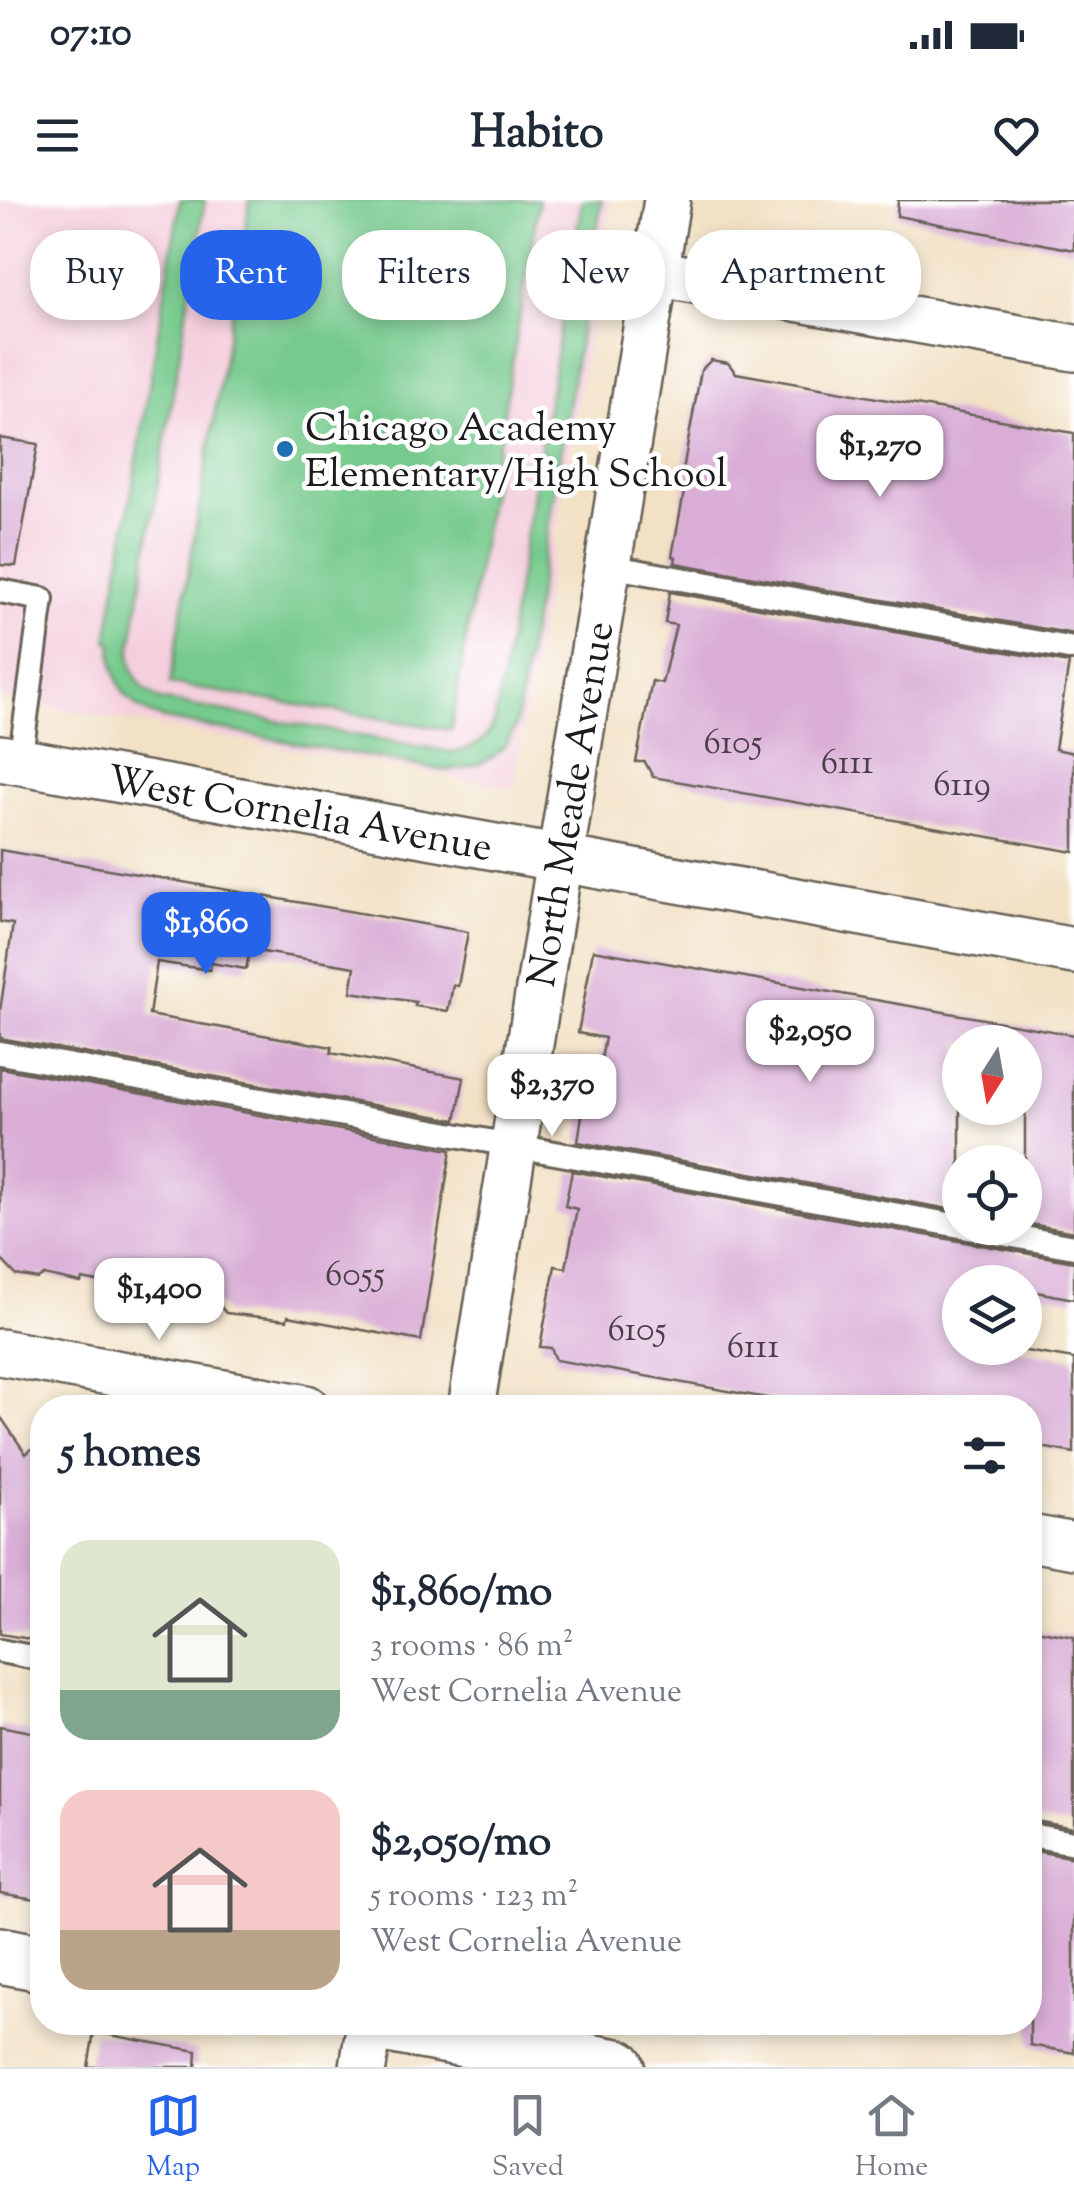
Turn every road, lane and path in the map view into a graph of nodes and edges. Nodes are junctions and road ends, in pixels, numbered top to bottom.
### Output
1 (667, 200) edge
2 (662, 230) edge
3 (665, 275) edge
4 (648, 320) edge
5 (1074, 348) edge
6 (608, 566) junction
7 (0, 591) edge
8 (1074, 648) edge
9 (10, 760) edge
10 (560, 859) junction
11 (1074, 951) edge
12 (0, 1053) edge
13 (513, 1146) junction
14 (942, 1223) edge
15 (1042, 1241) edge
16 (1074, 1247) edge
17 (0, 1352) edge
18 (235, 1395) edge
19 (473, 1395) edge
20 (1042, 1540) edge
21 (1074, 1546) edge
22 (0, 1651) edge
23 (30, 1657) edge
24 (1042, 1837) edge
25 (1074, 1843) edge
26 (0, 1955) edge
27 (30, 1960) edge
28 (369, 2035) edge
29 (442, 2035) edge
30 (363, 2067) edge
31 (618, 2067) edge

1 - 2 street, North Meade Avenue
3 - 5 street
4 - 6 street, North Meade Avenue
6 - 8 lane
6 - 10 street, North Meade Avenue
7 - 9 lane
9 - 10 street, West Cornelia Avenue
10 - 11 street, West Cornelia Avenue
10 - 13 street, North Meade Avenue
12 - 13 lane
13 - 14 lane
13 - 19 street, North Meade Avenue
15 - 16 lane
17 - 18 street
20 - 21 street
22 - 23 lane
24 - 25 lane
26 - 27 street
28 - 30 street
29 - 31 street

